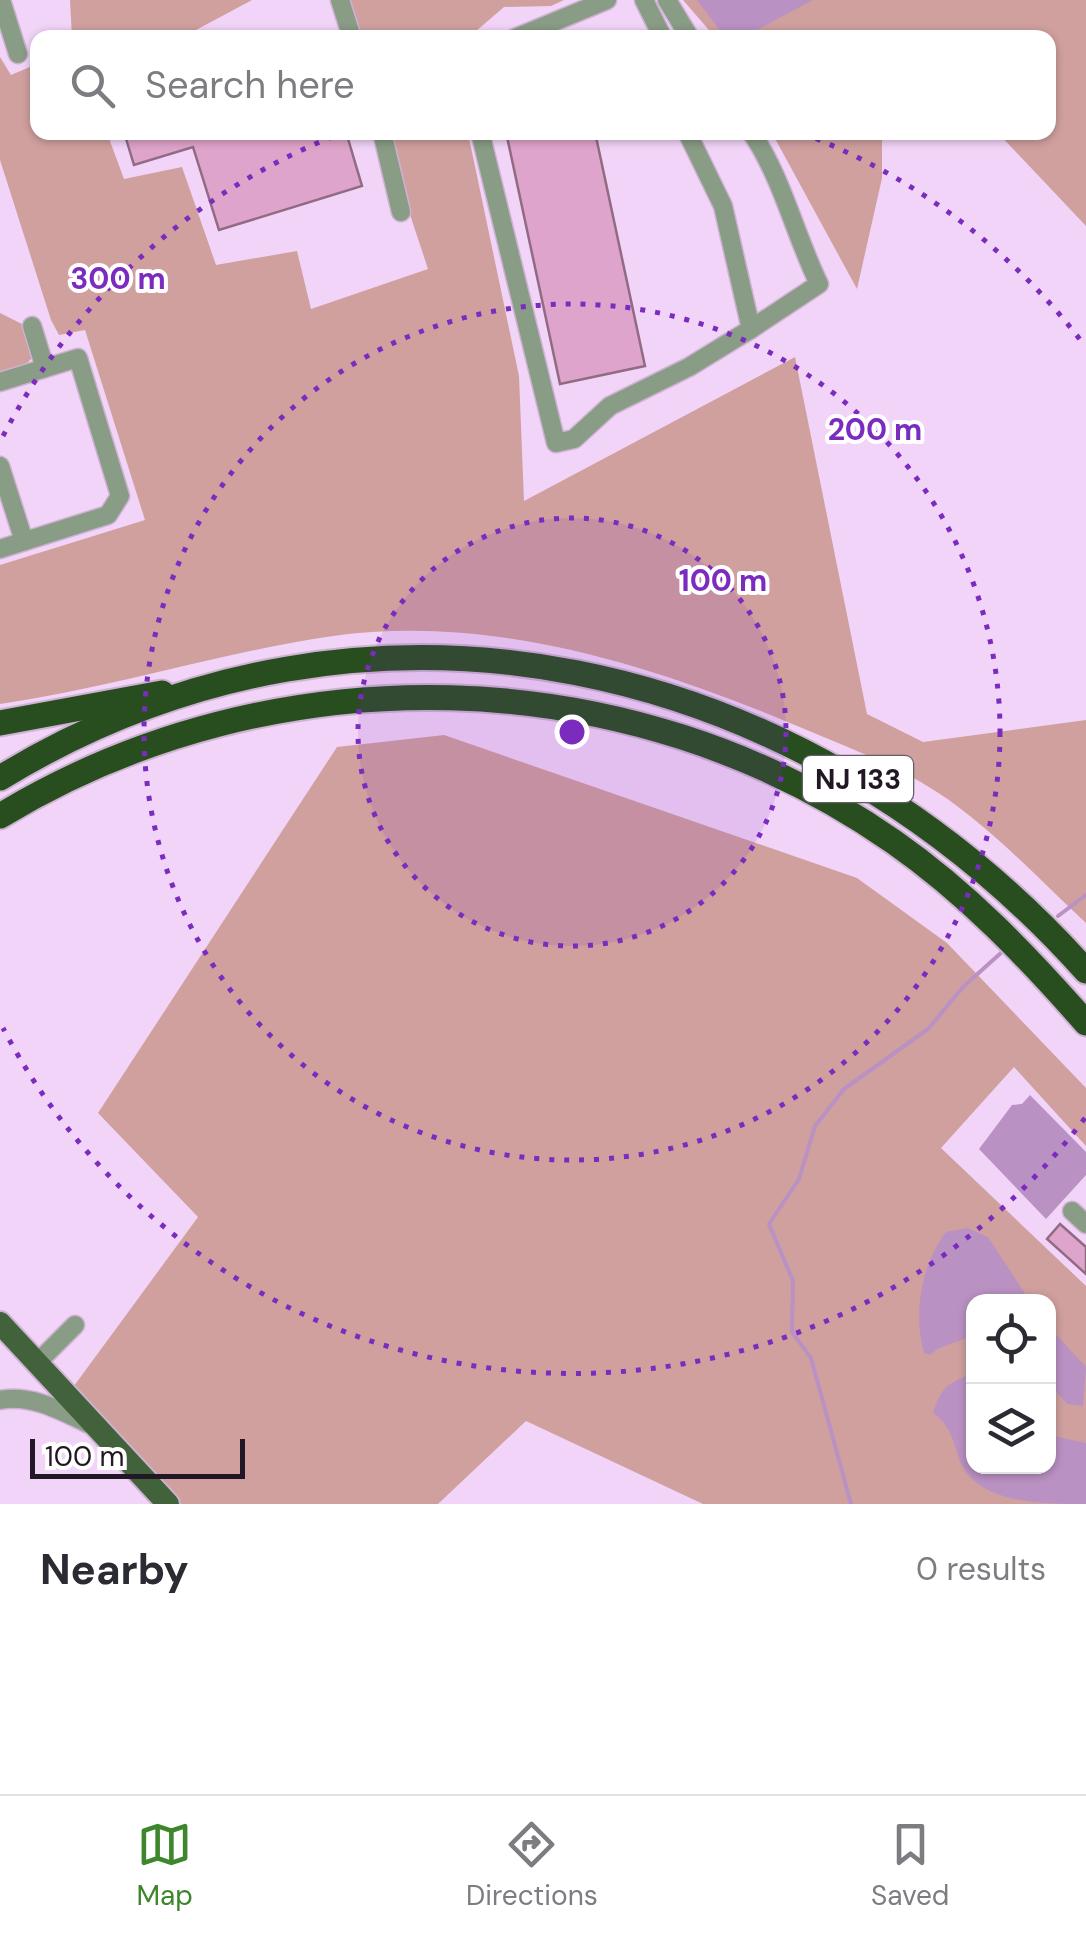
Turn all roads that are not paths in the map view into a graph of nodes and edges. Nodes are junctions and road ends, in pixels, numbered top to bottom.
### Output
1 (1, 0) edge
2 (607, 0) edge
3 (644, 0) edge
4 (666, 0) edge
5 (534, 30) edge
6 (659, 30) edge
7 (685, 30) edge
8 (18, 54) dead end
9 (384, 140) edge
10 (482, 140) edge
11 (691, 140) edge
12 (756, 140) edge
13 (402, 212) dead end
14 (32, 326) dead end
15 (751, 329) junction
16 (46, 368) junction
17 (0, 382) edge
18 (0, 466) edge
19 (24, 541) junction
20 (0, 549) edge
21 (201, 686) junction
22 (0, 723) edge
23 (0, 778) edge
24 (0, 816) edge
25 (1086, 971) edge
26 (1086, 1023) edge
27 (1072, 1210) dead end
28 (1086, 1224) edge
29 (0, 1323) edge
30 (75, 1325) dead end
31 (37, 1363) junction
32 (0, 1400) edge
33 (98, 1429) junction
34 (168, 1504) edge

1 - 8 street
2 - 5 street
3 - 6 street
4 - 7 street
9 - 13 street
10 - 15 street
11 - 15 street
12 - 15 street
14 - 16 street
16 - 17 street
16 - 19 street
18 - 19 street
19 - 20 street
21 - 22 highway
21 - 23 highway, NJ 133
21 - 25 highway, NJ 133
24 - 26 highway, NJ 133
27 - 28 street
29 - 31 main road
30 - 31 street
31 - 33 main road
32 - 33 street
33 - 34 main road

